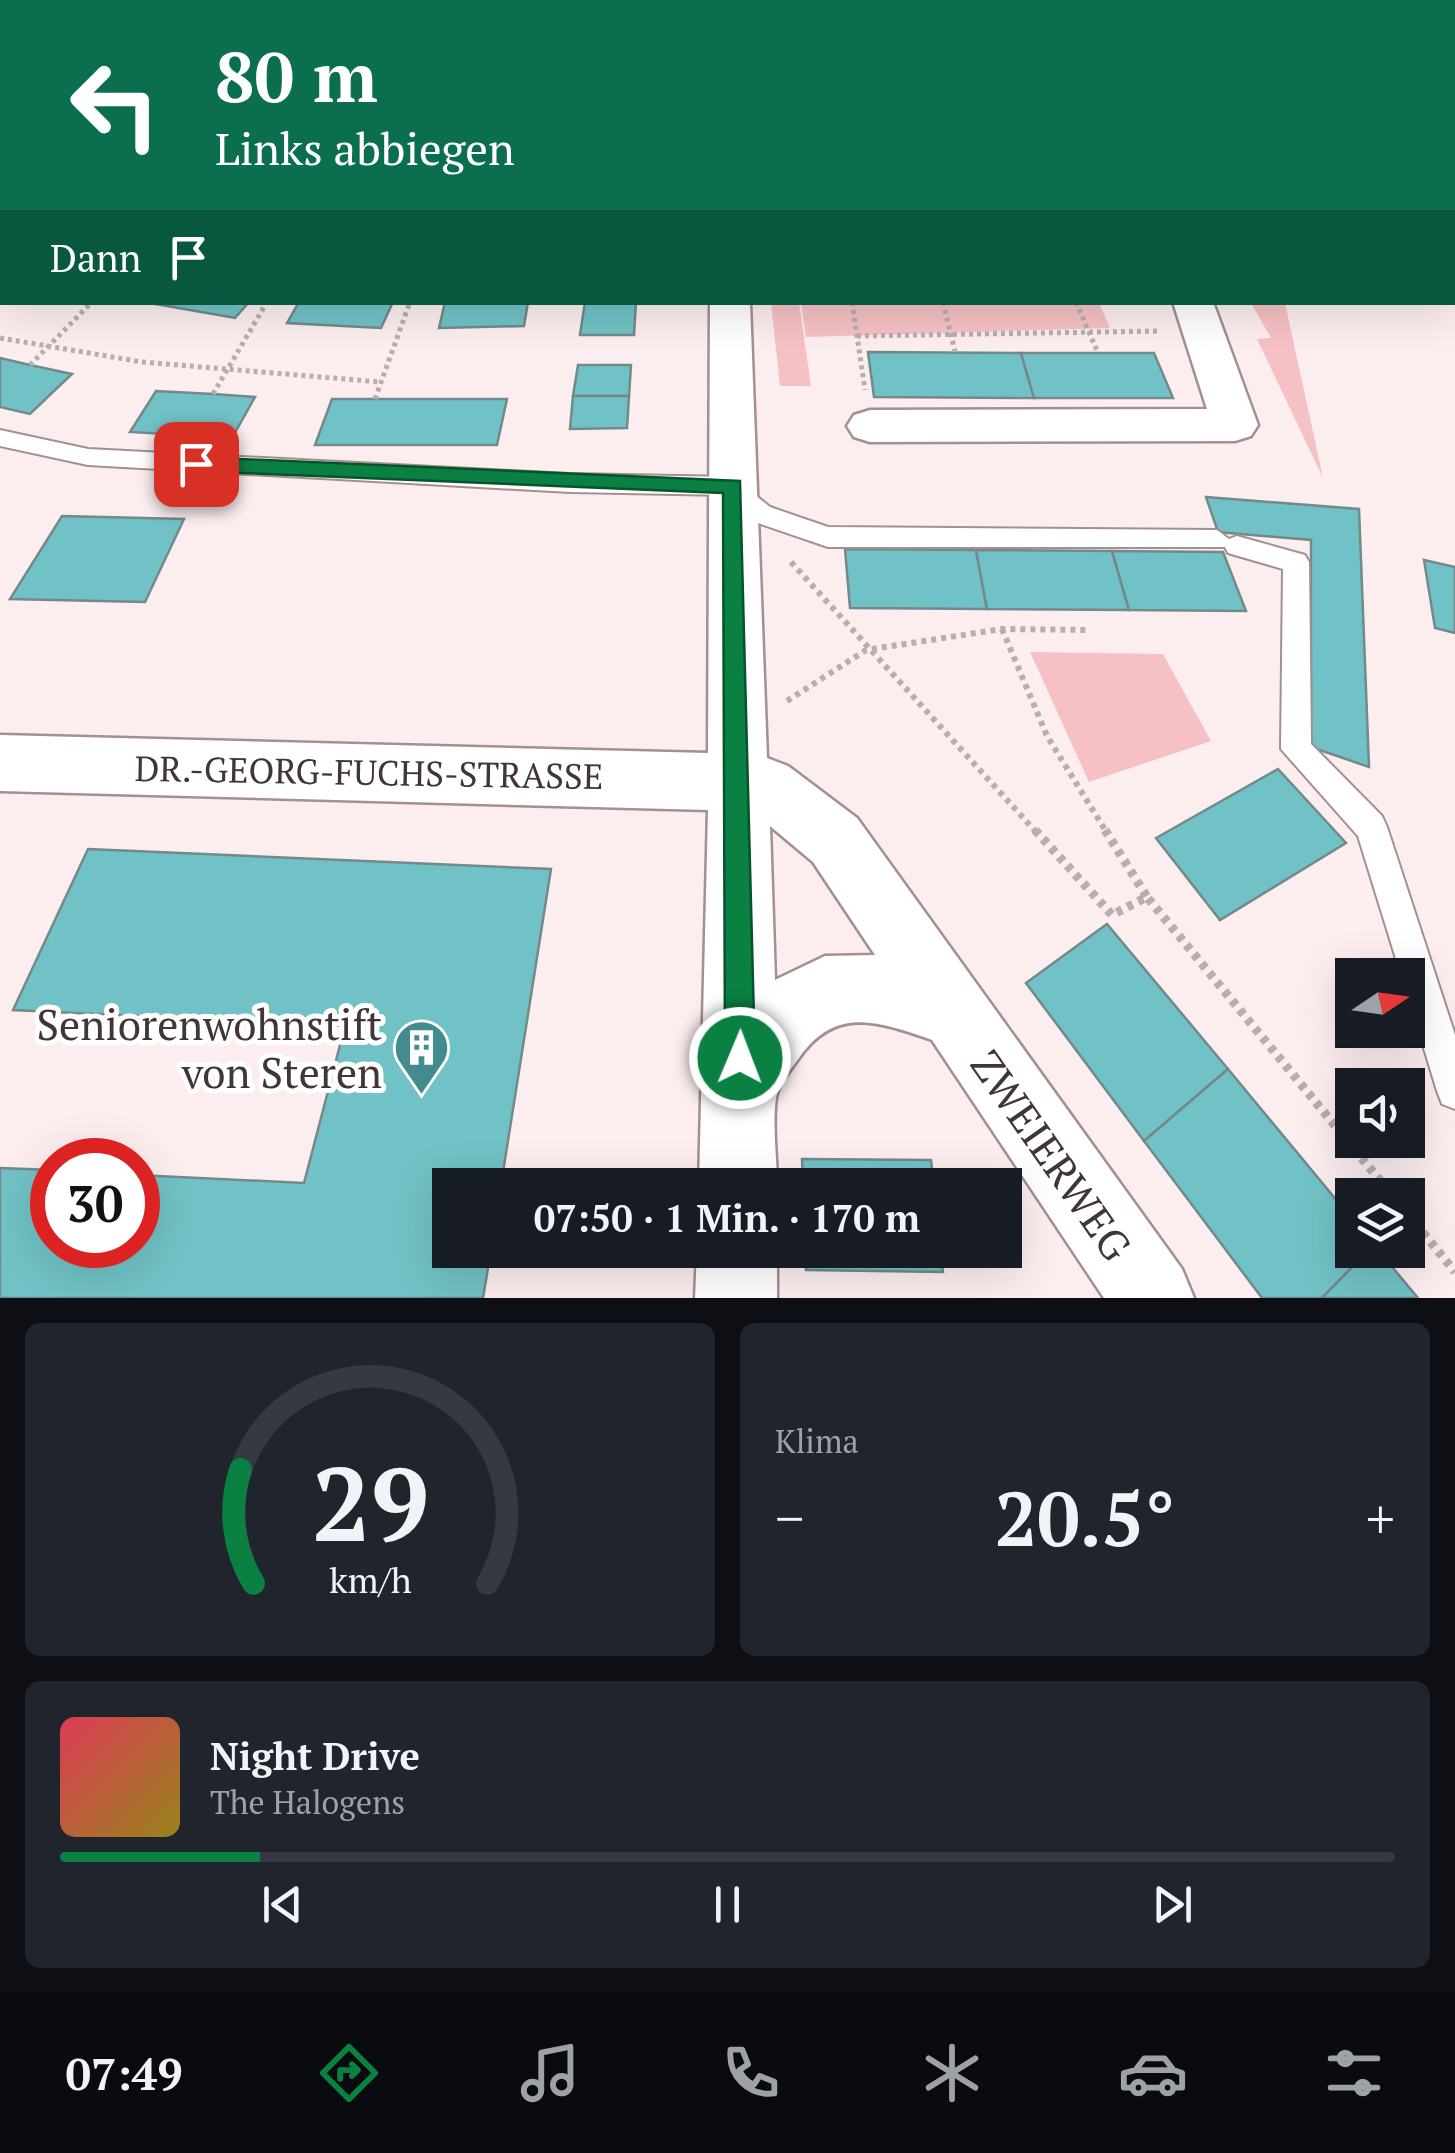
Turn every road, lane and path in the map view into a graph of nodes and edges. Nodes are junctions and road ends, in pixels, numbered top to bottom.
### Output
1 (89, 305) edge
2 (265, 305) edge
3 (409, 305) edge
4 (730, 305) edge
5 (852, 305) edge
6 (944, 305) edge
7 (1078, 305) edge
8 (1198, 316) edge
9 (1090, 330) junction
10 (952, 334) junction
11 (857, 336) junction
12 (0, 338) edge
13 (47, 348) junction
14 (955, 352) dead end
15 (1098, 353) dead end
16 (30, 365) dead end
17 (226, 370) junction
18 (381, 382) junction
19 (214, 394) dead end
20 (375, 399) dead end
21 (870, 426) joint
22 (0, 438) edge
23 (733, 486) junction
24 (785, 556) dead end
25 (1002, 629) junction
26 (1089, 630) dead end
27 (866, 650) junction
28 (736, 758) junction
29 (6, 775) edge
30 (1147, 897) junction
31 (951, 1012) junction
32 (740, 1089) junction
33 (1455, 1091) edge
34 (738, 1168) edge
35 (1378, 1178) edge
36 (1425, 1235) edge
37 (737, 1268) edge
38 (1455, 1272) edge
39 (736, 1298) edge
40 (1153, 1298) edge

1 - 13 path
2 - 17 path
3 - 18 path
4 - 23 street
5 - 11 path
6 - 10 path
7 - 9 path
8 - 9 path
8 - 21 street
9 - 10 path
9 - 15 path
10 - 11 path
10 - 14 path
11 - 21 path
12 - 13 path
13 - 16 path
13 - 17 path
17 - 18 path
17 - 19 path
18 - 20 path
22 - 23 lane
23 - 28 street
23 - 33 lane
24 - 27 path
25 - 26 path
25 - 27 path
25 - 30 path
27 - 28 path
27 - 30 path
28 - 29 street, DR.-GEORG-FUCHS-STRASSE
28 - 31 street, ZWEIERWEG
28 - 32 street
30 - 35 path
31 - 32 street
31 - 40 street, ZWEIERWEG
32 - 34 street
36 - 38 path
37 - 39 street

